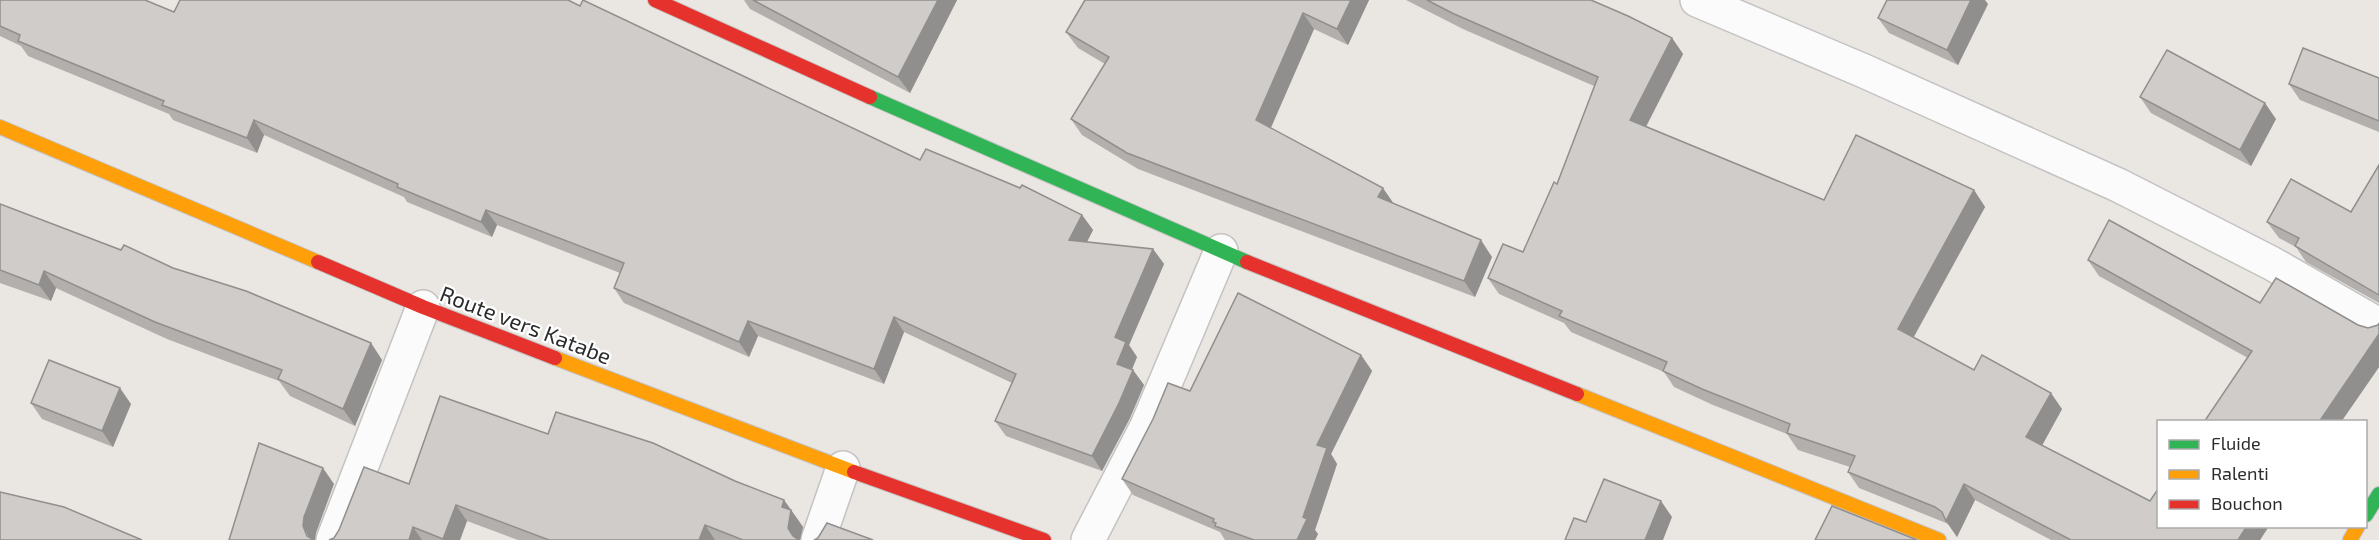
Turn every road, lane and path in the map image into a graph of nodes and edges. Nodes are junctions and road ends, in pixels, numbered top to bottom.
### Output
1 (655, 0) edge
2 (1697, 0) edge
3 (0, 127) edge
4 (1221, 251) junction
5 (423, 307) junction
6 (2379, 325) edge
7 (843, 468) junction
8 (2379, 494) edge
9 (2367, 513) edge
10 (333, 540) edge
11 (818, 540) edge
12 (1044, 540) edge
13 (1088, 540) edge
14 (1939, 540) edge

1 - 4 main road
2 - 6 street
3 - 5 main road, Route vers Katabe
4 - 13 street
4 - 14 main road
5 - 7 main road, Route vers Katabe
5 - 10 street
7 - 11 street
7 - 12 main road, Route vers Katabe
8 - 9 main road

